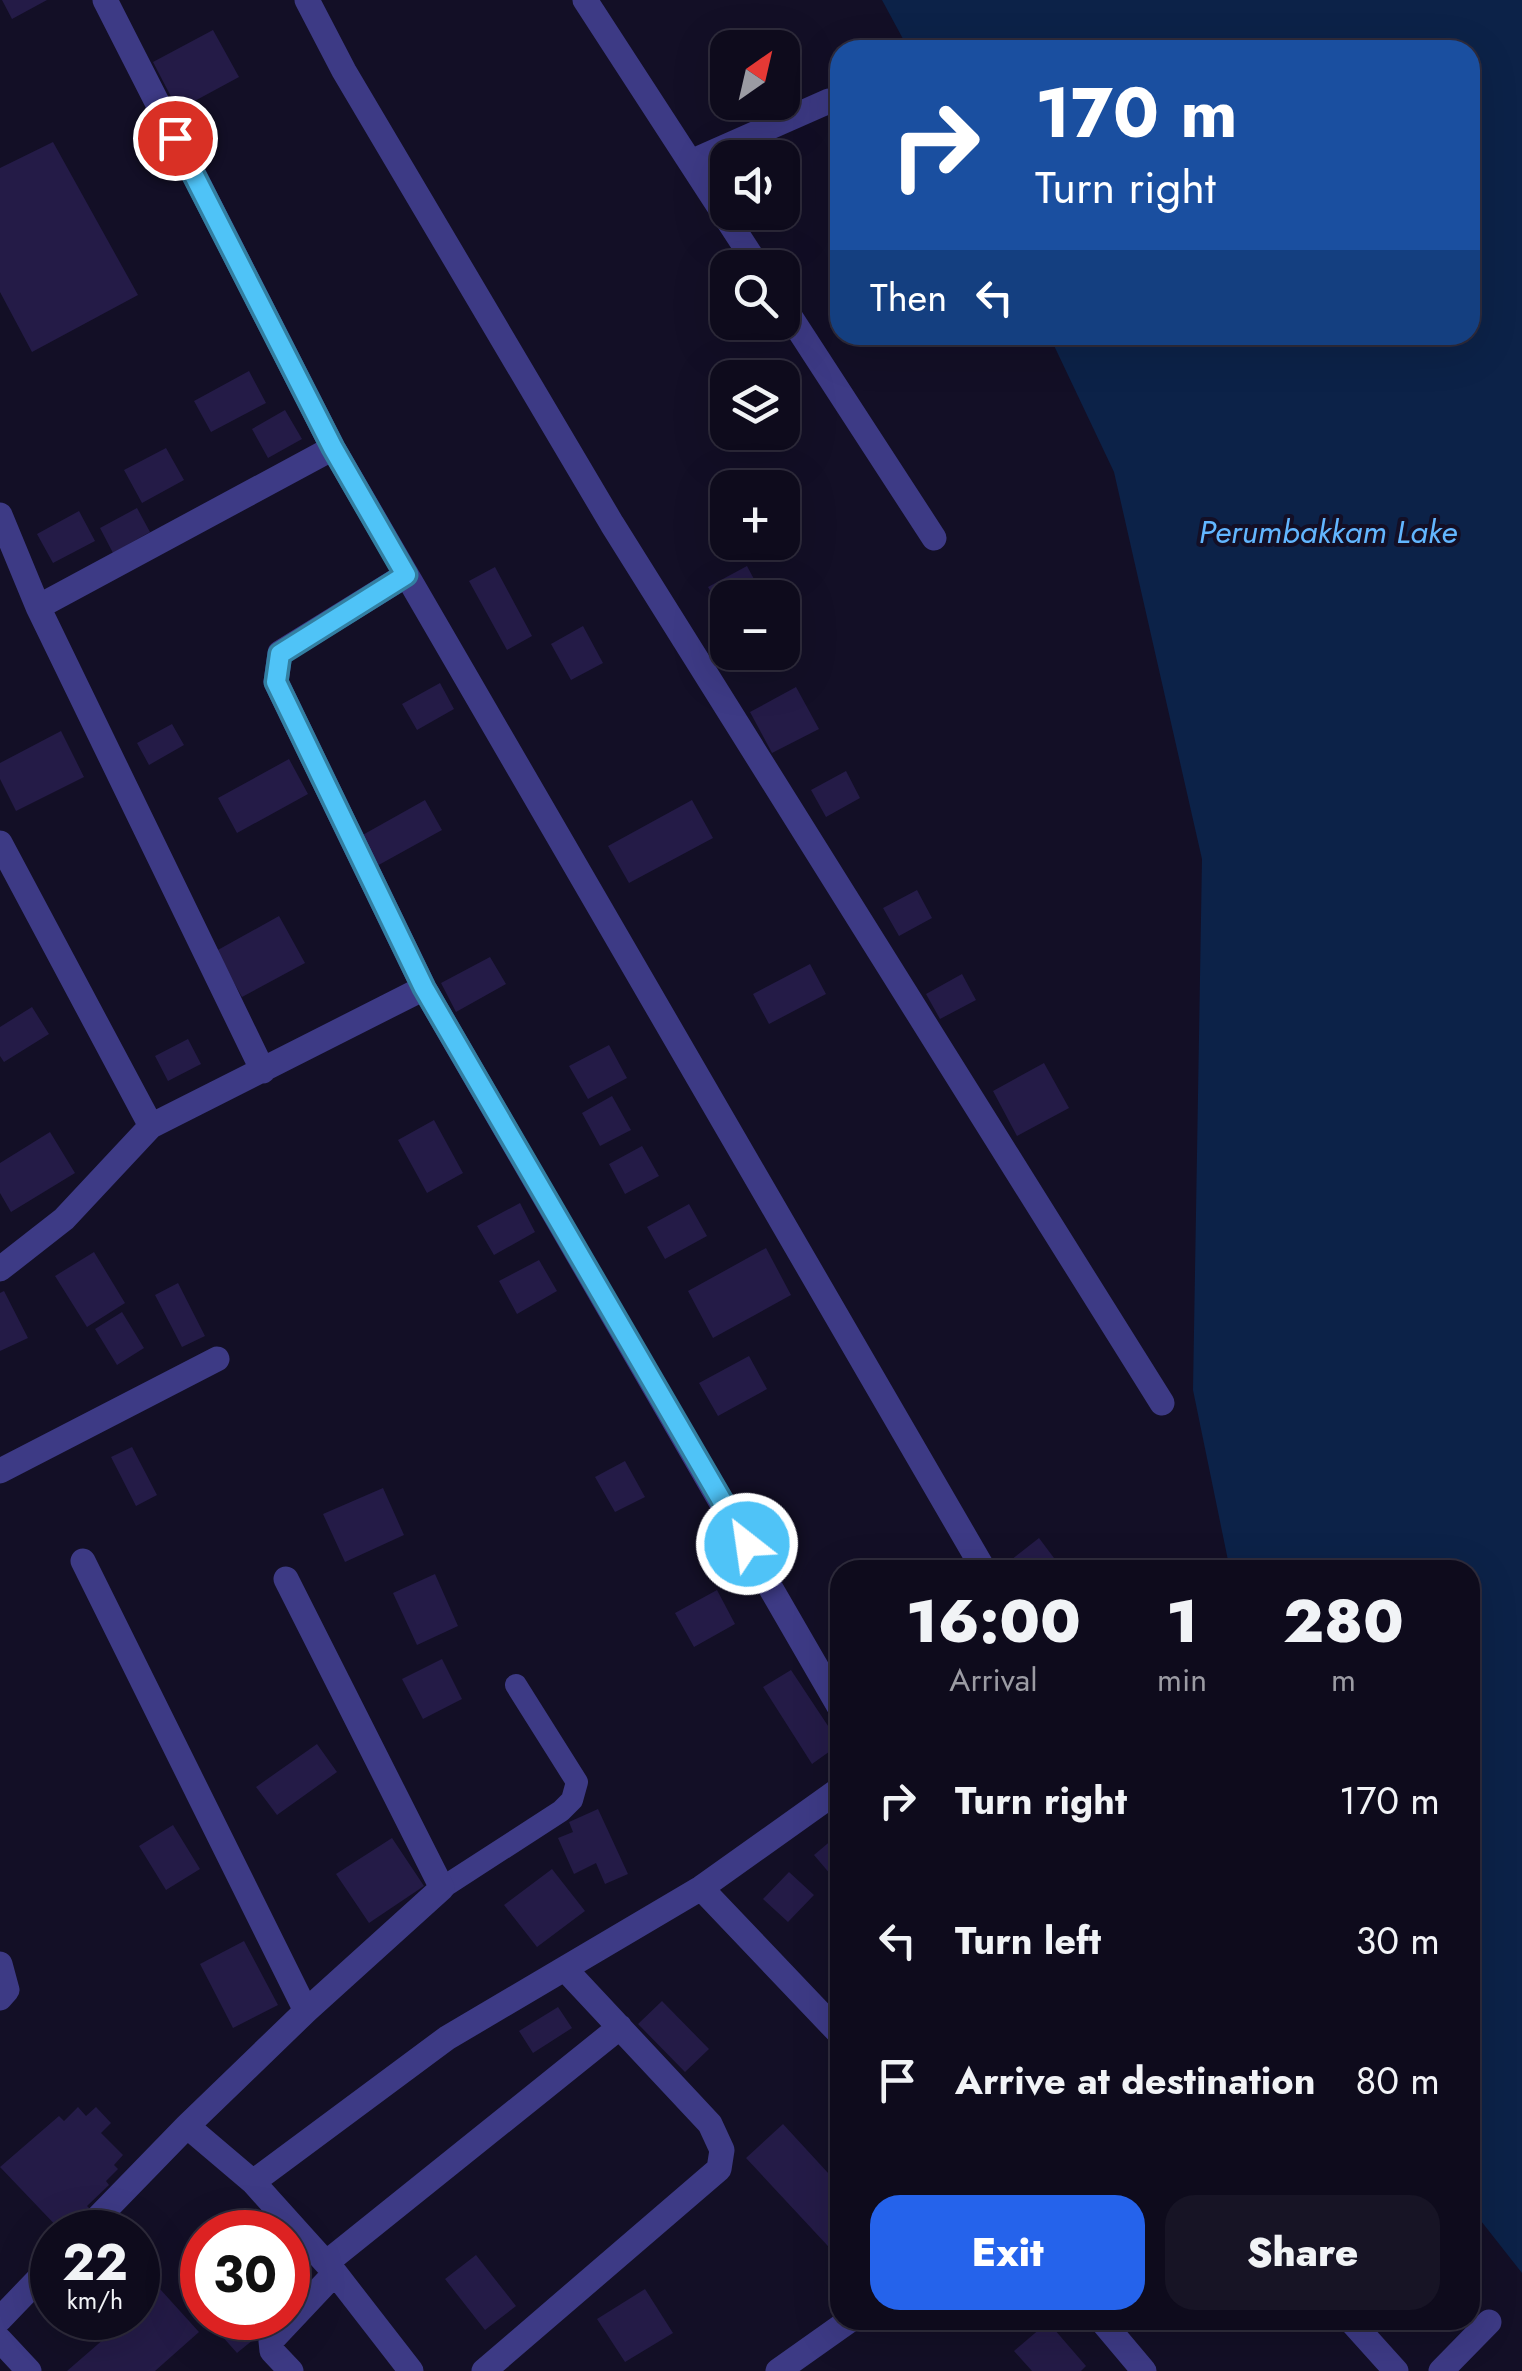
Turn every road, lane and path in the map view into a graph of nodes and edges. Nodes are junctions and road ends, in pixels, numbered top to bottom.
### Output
1 (105, 0) edge
2 (307, 0) edge
3 (585, 0) edge
4 (830, 101) edge
5 (690, 162) junction
6 (747, 250) edge
7 (800, 332) edge
8 (333, 448) junction
9 (0, 515) edge
10 (934, 538) dead end
11 (406, 575) junction
12 (38, 607) junction
13 (0, 843) edge
14 (424, 988) junction
15 (263, 1071) junction
16 (151, 1126) junction
17 (0, 1268) edge
18 (217, 1359) dead end
19 (1162, 1404) dead end
20 (0, 1470) edge
21 (978, 1560) edge
22 (84, 1561) dead end
23 (286, 1579) dead end
24 (516, 1685) dead end
25 (830, 1691) edge
26 (830, 1797) edge
27 (442, 1888) junction
28 (701, 1888) junction
29 (0, 1964) edge
30 (565, 1968) junction
31 (0, 1998) edge
32 (306, 2011) junction
33 (830, 2023) edge
34 (620, 2027) junction
35 (187, 2126) junction
36 (252, 2182) junction
37 (105, 2210) edge
38 (331, 2268) junction
39 (30, 2288) edge
40 (0, 2319) edge
41 (1489, 2322) dead end
42 (836, 2330) edge
43 (1109, 2330) edge
44 (1359, 2330) edge
45 (0, 2340) edge
46 (29, 2371) edge
47 (291, 2371) edge
48 (410, 2371) edge
49 (484, 2371) edge
50 (778, 2371) edge
51 (1144, 2371) edge
52 (1396, 2371) edge
53 (1441, 2371) edge

1 - 8 street
2 - 19 street
3 - 5 street
4 - 5 street
5 - 6 street
7 - 10 street
8 - 11 street
8 - 12 street
9 - 12 street
11 - 14 street
11 - 21 street
12 - 15 street
13 - 16 street
14 - 15 street
14 - 25 street
15 - 16 street
16 - 17 street
18 - 20 street
22 - 32 street
23 - 27 street
24 - 27 lane
26 - 28 street
27 - 32 street
28 - 30 street
28 - 33 street
29 - 31 street
30 - 34 street
30 - 36 street
32 - 35 street
34 - 38 street
34 - 49 street
35 - 36 street
35 - 37 street
36 - 38 street
38 - 47 street
38 - 48 street
39 - 40 street
41 - 53 street
42 - 50 street
43 - 51 street
44 - 52 street
45 - 46 street

